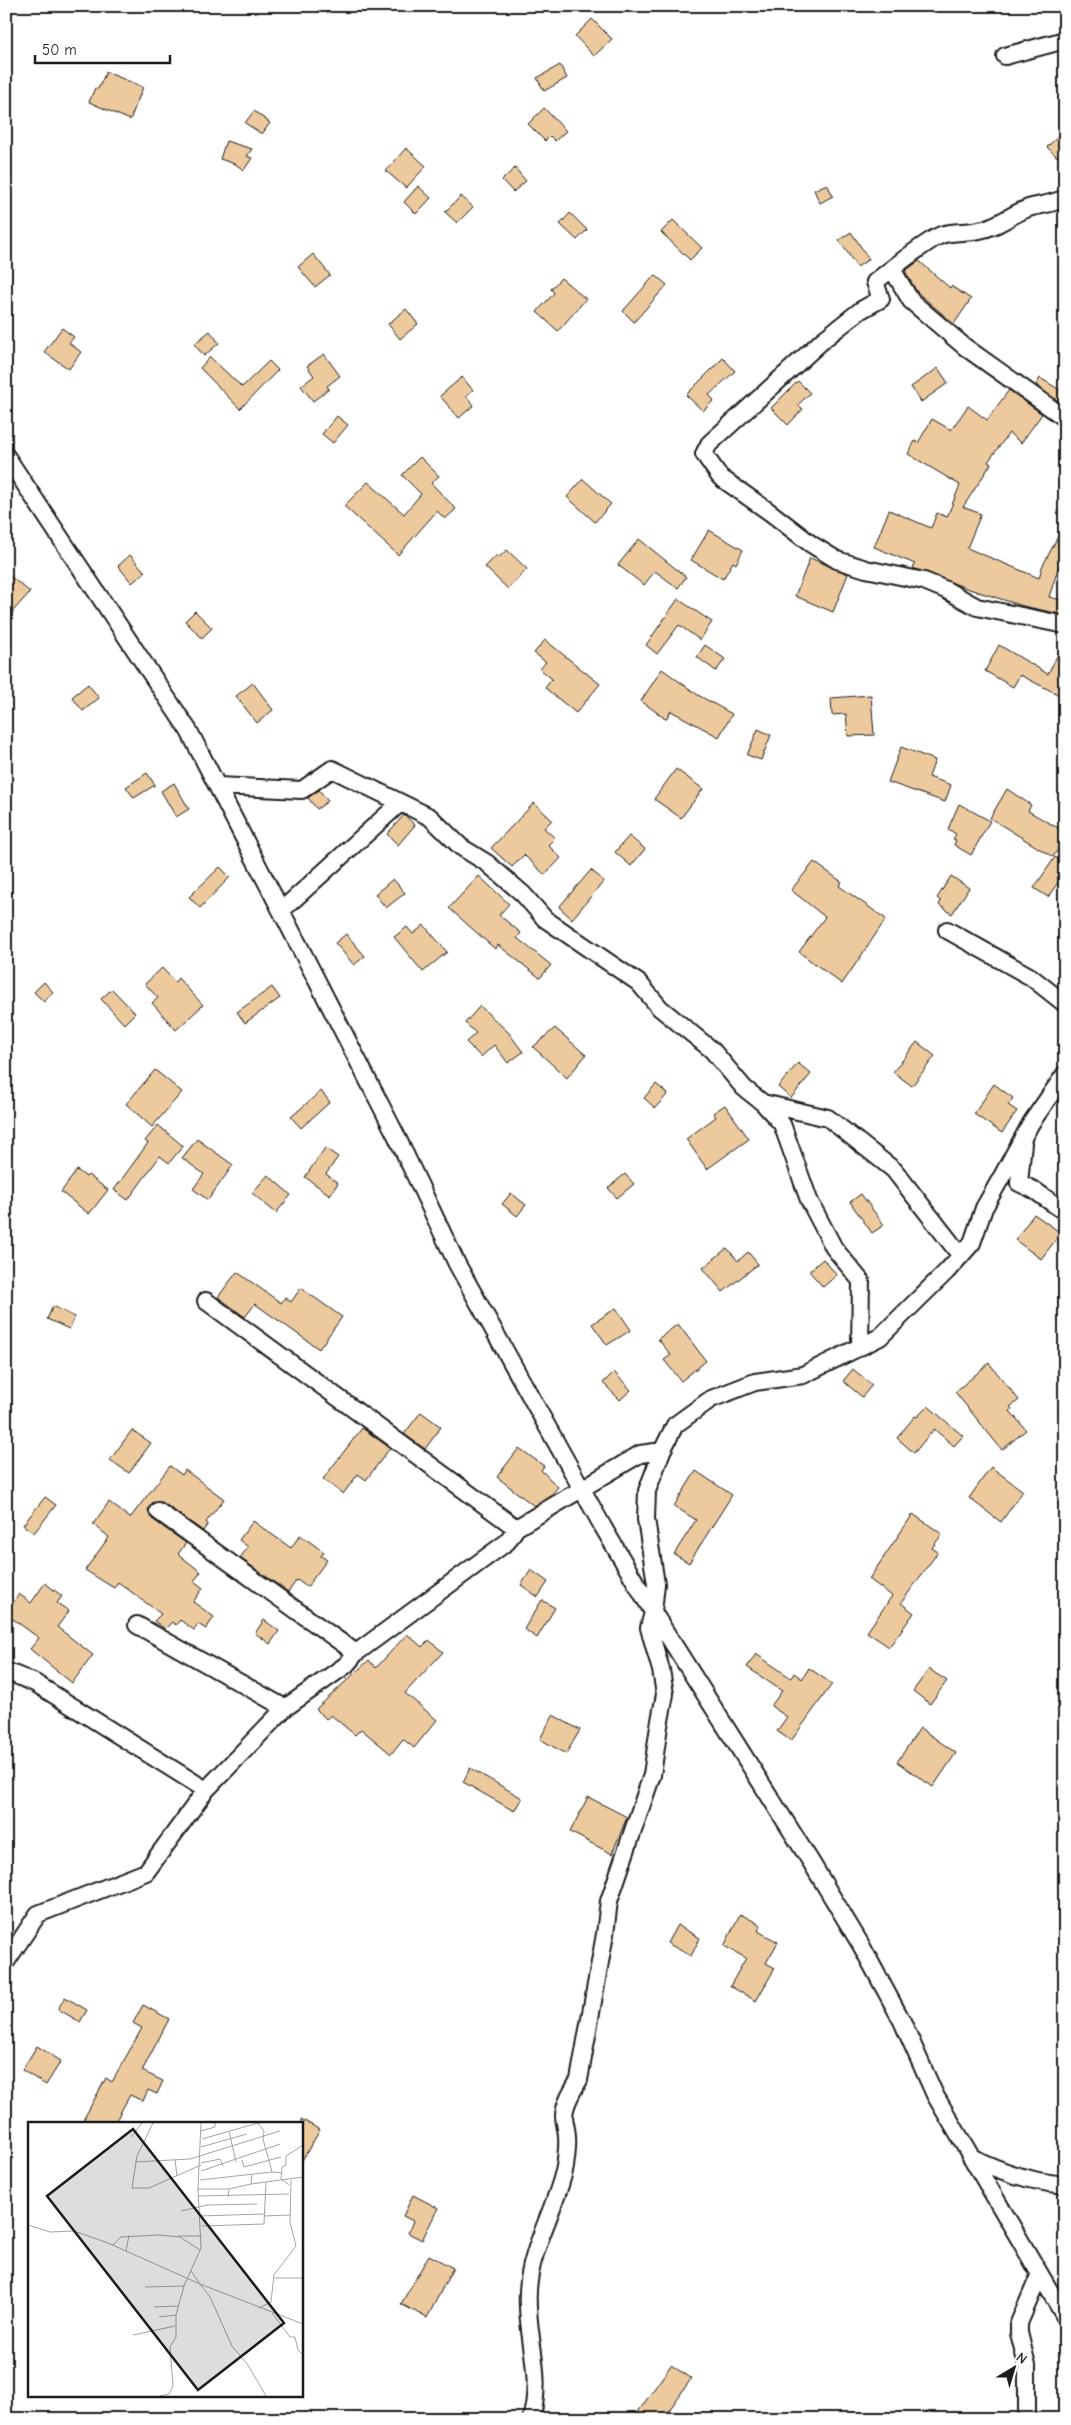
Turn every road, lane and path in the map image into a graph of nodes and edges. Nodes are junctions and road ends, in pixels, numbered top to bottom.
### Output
1 (1065, 40) edge
2 (1005, 56) dead end
3 (1065, 198) edge
4 (892, 268) junction
5 (1065, 418) edge
6 (6, 456) edge
7 (1065, 625) edge
8 (218, 786) junction
9 (400, 803) junction
10 (282, 910) junction
11 (947, 930) dead end
12 (1065, 1004) edge
13 (1062, 1082) edge
14 (763, 1103) junction
15 (1024, 1136) junction
16 (1065, 1212) edge
17 (961, 1256) junction
18 (206, 1300) dead end
19 (860, 1347) junction
20 (662, 1451) junction
21 (582, 1490) junction
22 (158, 1511) dead end
23 (516, 1528) junction
24 (653, 1612) junction
25 (137, 1625) dead end
26 (356, 1653) junction
27 (6, 1672) edge
28 (285, 1708) junction
29 (206, 1790) junction
30 (6, 1962) edge
31 (971, 2157) junction
32 (1065, 2185) edge
33 (1040, 2274) junction
34 (1065, 2317) edge
35 (531, 2419) edge
36 (1027, 2419) edge

1 - 2 street
3 - 4 street
4 - 5 street
4 - 7 street
6 - 8 street
8 - 9 street
8 - 10 street
9 - 10 street
9 - 14 street
10 - 21 street
11 - 12 street
13 - 15 street
14 - 17 street
14 - 19 street
15 - 16 street
15 - 17 street
17 - 19 street
18 - 23 street
19 - 20 street
20 - 21 street
20 - 24 street
21 - 23 street
21 - 24 street
22 - 26 street
23 - 26 street
24 - 31 street
24 - 35 street
25 - 28 street
26 - 28 street
27 - 29 street
28 - 29 street
29 - 30 street
31 - 32 street
31 - 33 street
33 - 34 street
33 - 36 street

